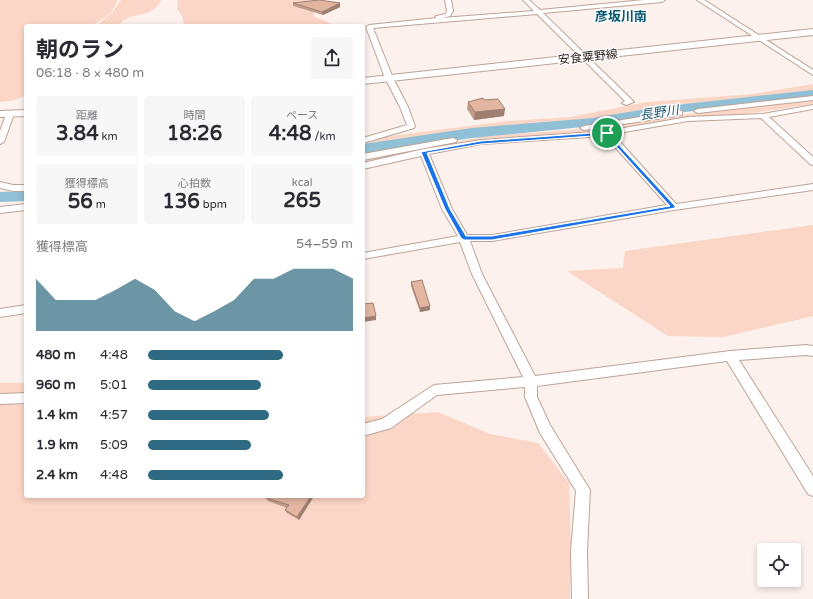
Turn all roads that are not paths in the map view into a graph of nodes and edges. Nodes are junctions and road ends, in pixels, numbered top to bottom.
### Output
1 (526, 0) edge
2 (662, 0) edge
3 (700, 0) edge
4 (447, 1) edge
5 (539, 12) junction
6 (391, 24) junction
7 (813, 32) edge
8 (759, 38) junction
9 (586, 57) junction
10 (813, 73) edge
11 (389, 78) junction
12 (365, 81) edge
13 (813, 98) edge
14 (626, 103) dead end
15 (813, 107) edge
16 (24, 113) edge
17 (5, 114) edge
18 (763, 116) junction
19 (607, 133) junction
20 (365, 140) edge
21 (0, 142) edge
22 (424, 152) junction
23 (365, 157) edge
24 (813, 162) edge
25 (365, 166) edge
26 (0, 185) edge
27 (813, 186) edge
28 (24, 188) edge
29 (24, 200) edge
30 (0, 203) edge
31 (24, 207) edge
32 (674, 207) junction
33 (0, 210) edge
34 (464, 238) junction
35 (365, 256) edge
36 (24, 309) edge
37 (0, 313) edge
38 (813, 351) edge
39 (730, 356) junction
40 (531, 380) junction
41 (24, 398) edge
42 (0, 399) edge
43 (365, 429) edge
44 (813, 489) edge
45 (580, 599) edge

1 - 5 street
2 - 5 street
3 - 8 street
4 - 6 street
5 - 6 street
5 - 9 street
6 - 11 street
7 - 8 main road, 安食粟野線
8 - 9 main road, 安食粟野線
8 - 10 street
9 - 11 main road, 安食粟野線
9 - 14 street
11 - 12 main road, 安食粟野線
11 - 20 street
13 - 23 street
15 - 18 street
16 - 17 main road
17 - 21 street
18 - 19 street
18 - 24 street
19 - 22 street
19 - 32 street
22 - 25 street
22 - 34 street
26 - 28 street
27 - 32 street
29 - 30 street
31 - 33 street
32 - 34 street
34 - 35 street
34 - 40 street
36 - 37 street
38 - 39 street
39 - 40 street
39 - 44 street
40 - 43 street
40 - 45 street
41 - 42 street

